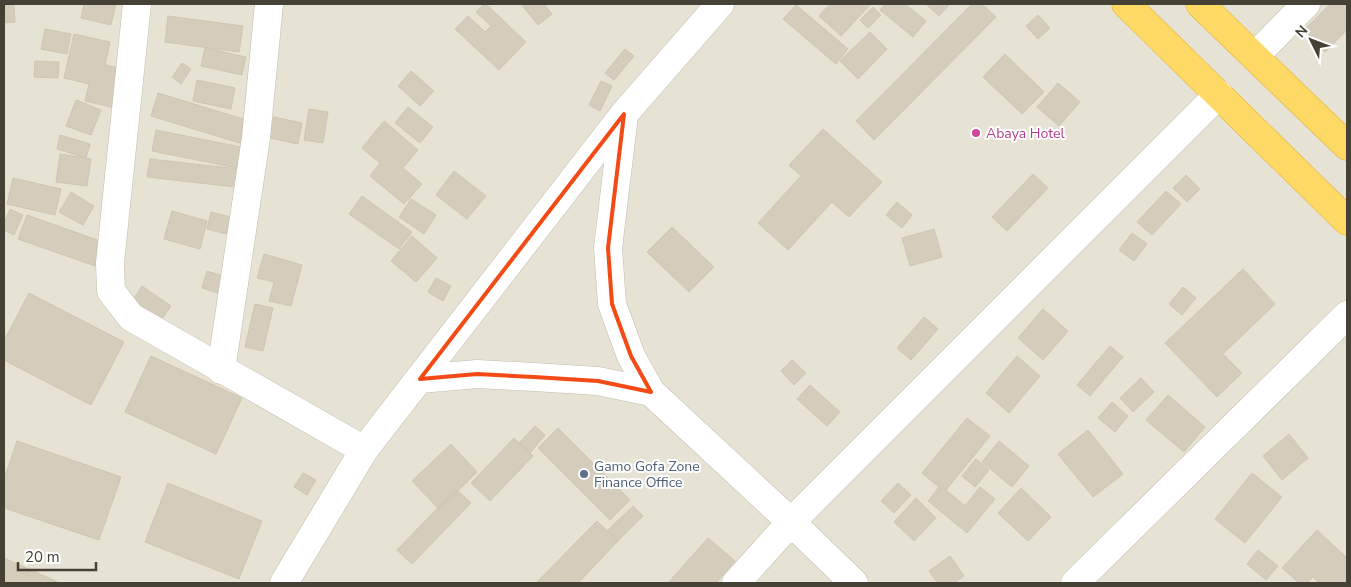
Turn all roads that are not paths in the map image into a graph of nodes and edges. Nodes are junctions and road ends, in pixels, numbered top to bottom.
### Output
1 (137, 4) edge
2 (269, 4) edge
3 (720, 4) edge
4 (1126, 4) edge
5 (1200, 4) edge
6 (1306, 4) edge
7 (1255, 56) junction
8 (1219, 94) junction
9 (624, 114) junction
10 (1347, 146) edge
11 (1347, 221) edge
12 (1347, 315) edge
13 (221, 370) junction
14 (420, 379) junction
15 (651, 392) junction
16 (364, 450) junction
17 (791, 522) junction
18 (284, 583) edge
19 (736, 583) edge
20 (854, 583) edge
21 (1075, 583) edge

1 - 13 street
2 - 13 street
3 - 9 street
4 - 8 highway
5 - 7 highway
6 - 7 street
7 - 10 highway
8 - 11 highway
8 - 17 street
9 - 14 street
9 - 15 street
12 - 21 street
13 - 16 street
14 - 15 street
14 - 16 street
15 - 17 street
16 - 18 street
17 - 19 street
17 - 20 street

